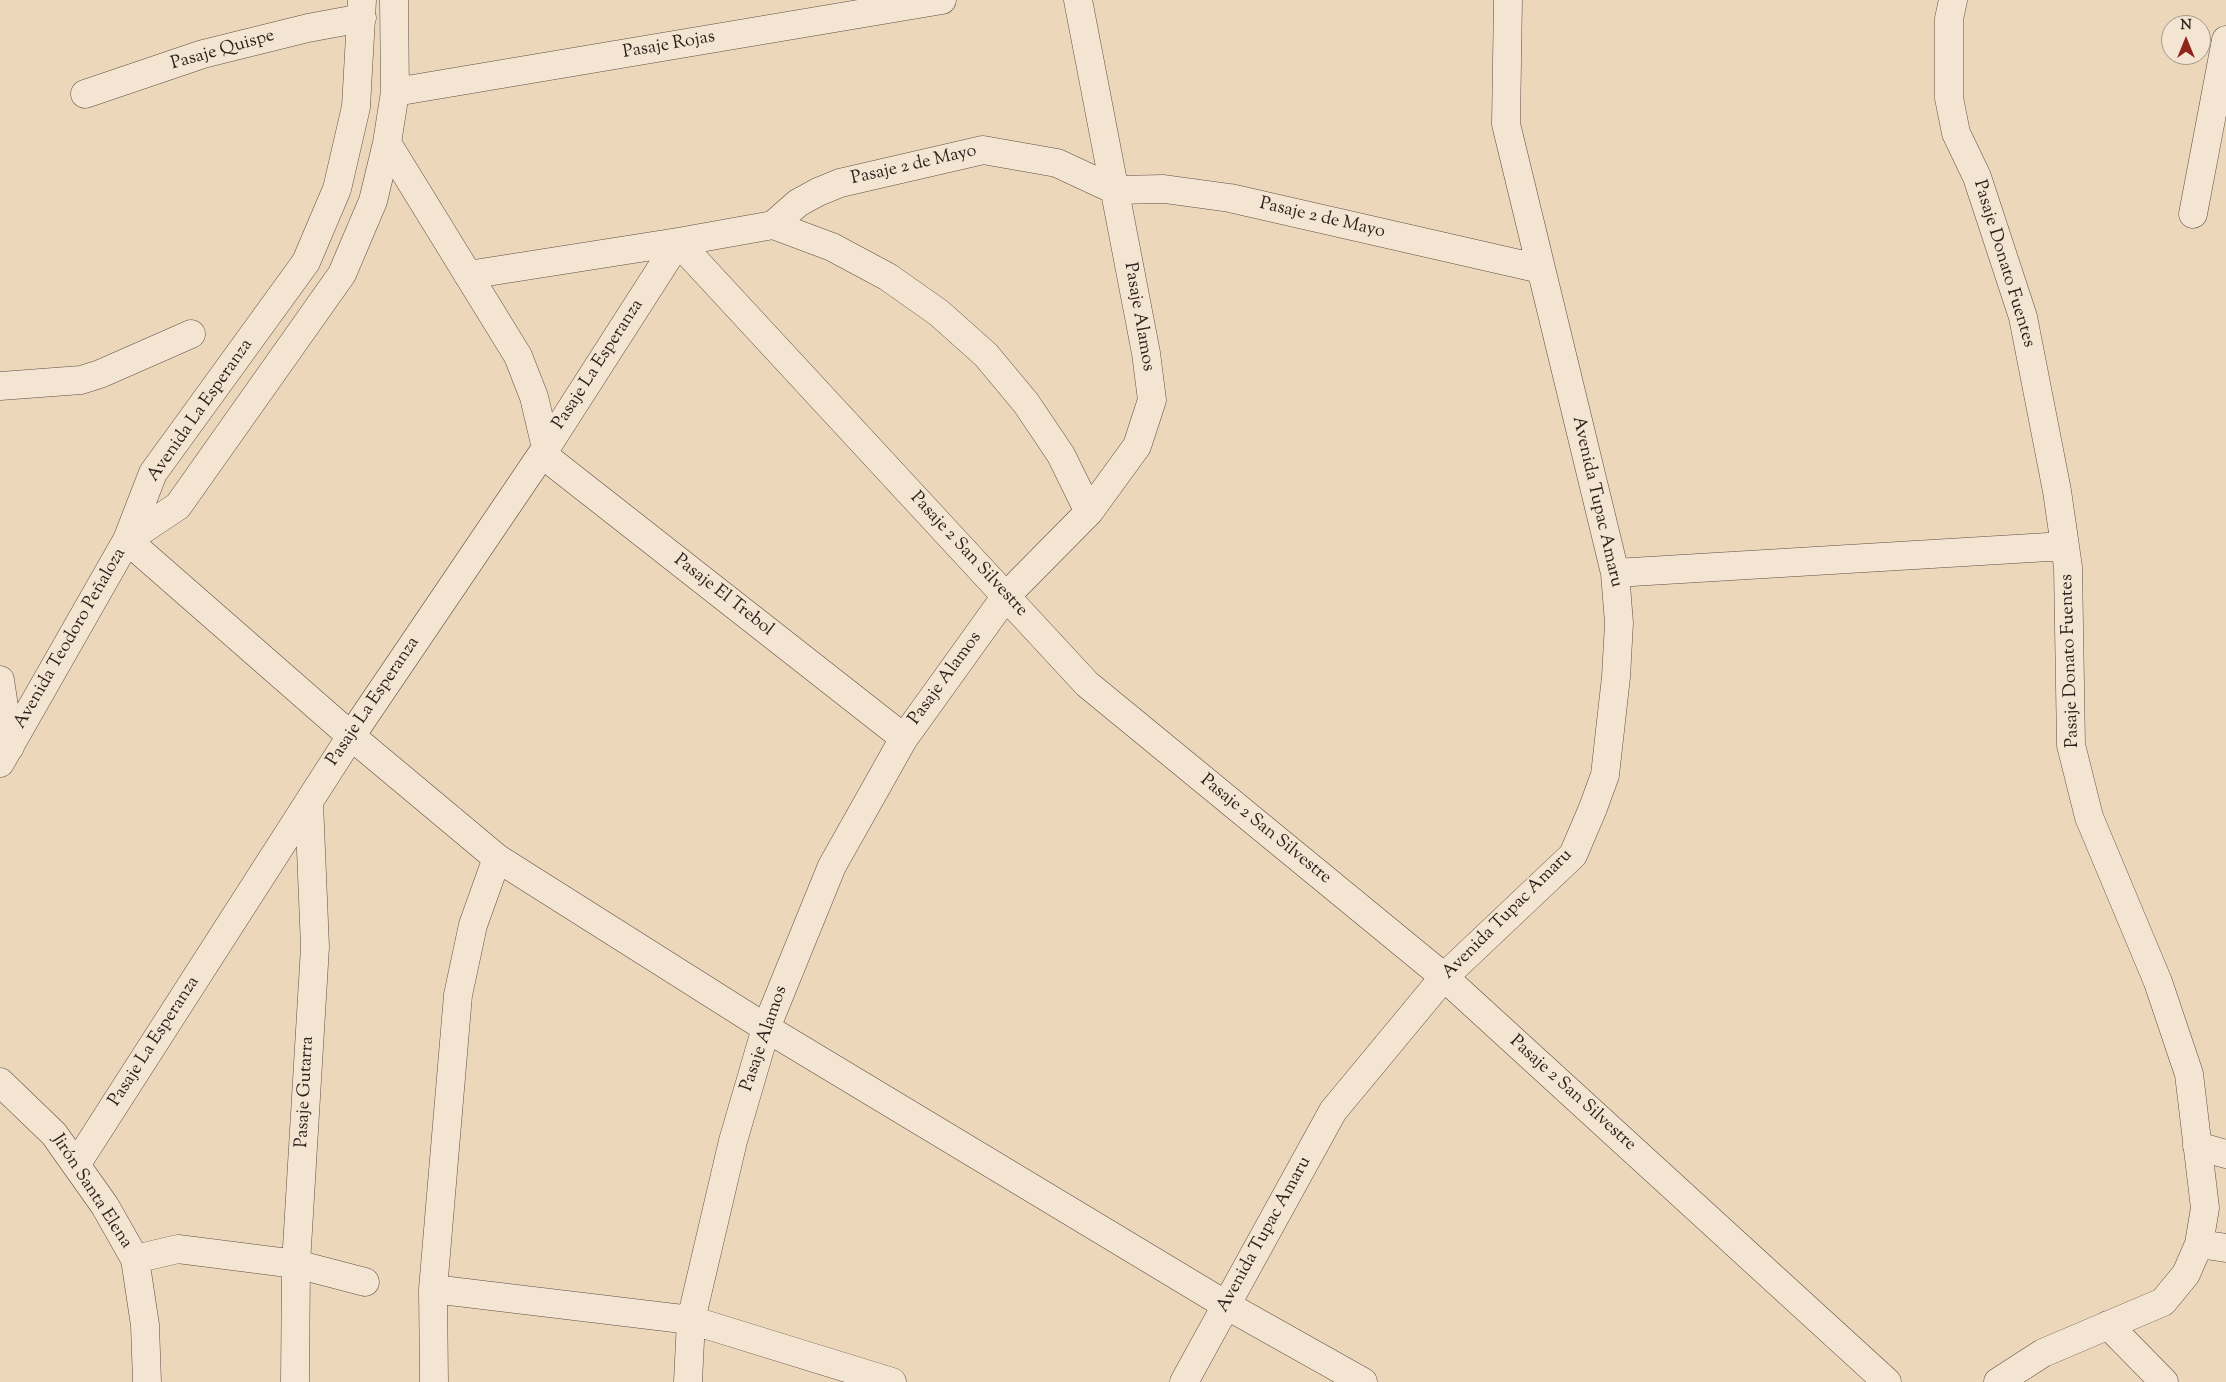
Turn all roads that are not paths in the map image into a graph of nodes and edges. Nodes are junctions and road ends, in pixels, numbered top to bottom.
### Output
1 (394, 0) edge
2 (942, 0) edge
3 (1078, 0) edge
4 (1508, 0) edge
5 (1953, 0) edge
6 (362, 9) edge
7 (2226, 40) edge
8 (395, 92) junction
9 (85, 94) dead end
10 (387, 143) junction
11 (1115, 190) junction
12 (2193, 214) dead end
13 (773, 225) junction
14 (678, 242) junction
15 (1541, 269) junction
16 (468, 275) junction
17 (191, 334) dead end
18 (0, 386) edge
19 (544, 451) junction
20 (1089, 512) junction
21 (127, 540) junction
22 (2065, 546) junction
23 (1615, 572) junction
24 (1006, 596) junction
25 (0, 680) edge
26 (351, 736) junction
27 (904, 738) junction
28 (3, 753) edge
29 (309, 802) junction
30 (498, 858) junction
31 (1444, 977) junction
32 (766, 1028) junction
33 (0, 1082) edge
34 (2197, 1146) junction
35 (2226, 1154) edge
36 (76, 1166) junction
37 (2200, 1244) junction
38 (2226, 1248) edge
39 (134, 1260) junction
40 (296, 1264) junction
41 (365, 1282) dead end
42 (433, 1289) junction
43 (1226, 1305) junction
44 (691, 1320) junction
45 (2108, 1324) junction
46 (147, 1382) edge
47 (295, 1382) edge
48 (434, 1382) edge
49 (688, 1382) edge
50 (892, 1382) edge
51 (1184, 1382) edge
52 (1363, 1382) edge
53 (1887, 1382) edge
54 (1998, 1382) edge
55 (2164, 1382) edge

1 - 8 street, Avenida La Esperanza
2 - 8 street, Pasaje Rojas
3 - 11 street, Pasaje Alamos
4 - 15 street, Avenida Tupac Amaru
5 - 22 street, Pasaje Donato Fuentes
6 - 9 street, Pasaje Quispe
6 - 21 street, Avenida La Esperanza
7 - 12 street
8 - 10 street, Avenida La Esperanza
10 - 16 street
10 - 21 street, Avenida La Esperanza
11 - 13 street, Pasaje 2 de Mayo
11 - 15 street, Pasaje 2 de Mayo
11 - 20 street, Pasaje Alamos
13 - 14 street
13 - 20 street
14 - 16 street
14 - 19 street, Pasaje La Esperanza
14 - 24 street, Pasaje 2 San Silvestre
15 - 23 street, Avenida Tupac Amaru
16 - 19 street
17 - 18 street
19 - 26 street, Pasaje La Esperanza
19 - 27 street, Pasaje El Trebol
20 - 24 street, Pasaje Alamos
21 - 26 street
21 - 28 street, Avenida Teodoro Peñaloza
22 - 23 street
22 - 34 street, Pasaje Donato Fuentes
23 - 31 street, Avenida Tupac Amaru
24 - 27 street, Pasaje Alamos
24 - 31 street, Pasaje 2 San Silvestre
25 - 28 street
26 - 29 street, Pasaje La Esperanza
26 - 30 street
27 - 32 street, Pasaje Alamos
29 - 36 street, Pasaje La Esperanza
29 - 40 street, Pasaje Gutarra
30 - 32 street
30 - 42 street
31 - 43 street, Avenida Tupac Amaru
31 - 53 street, Pasaje 2 San Silvestre
32 - 43 street
32 - 44 street, Pasaje Alamos
33 - 36 street, Jirón Santa Elena
34 - 35 street
34 - 37 street, Pasaje Donato Fuentes
36 - 39 street, Jirón Santa Elena
37 - 38 street
37 - 45 street, Pasaje Donato Fuentes
39 - 40 street
39 - 46 street, Jirón Santa Elena
40 - 41 street
40 - 47 street, Pasaje Gutarra
42 - 44 street
42 - 48 street
43 - 51 street, Avenida Tupac Amaru
43 - 52 street
44 - 49 street, Pasaje Alamos
44 - 50 street
45 - 54 street, Pasaje Donato Fuentes
45 - 55 street

